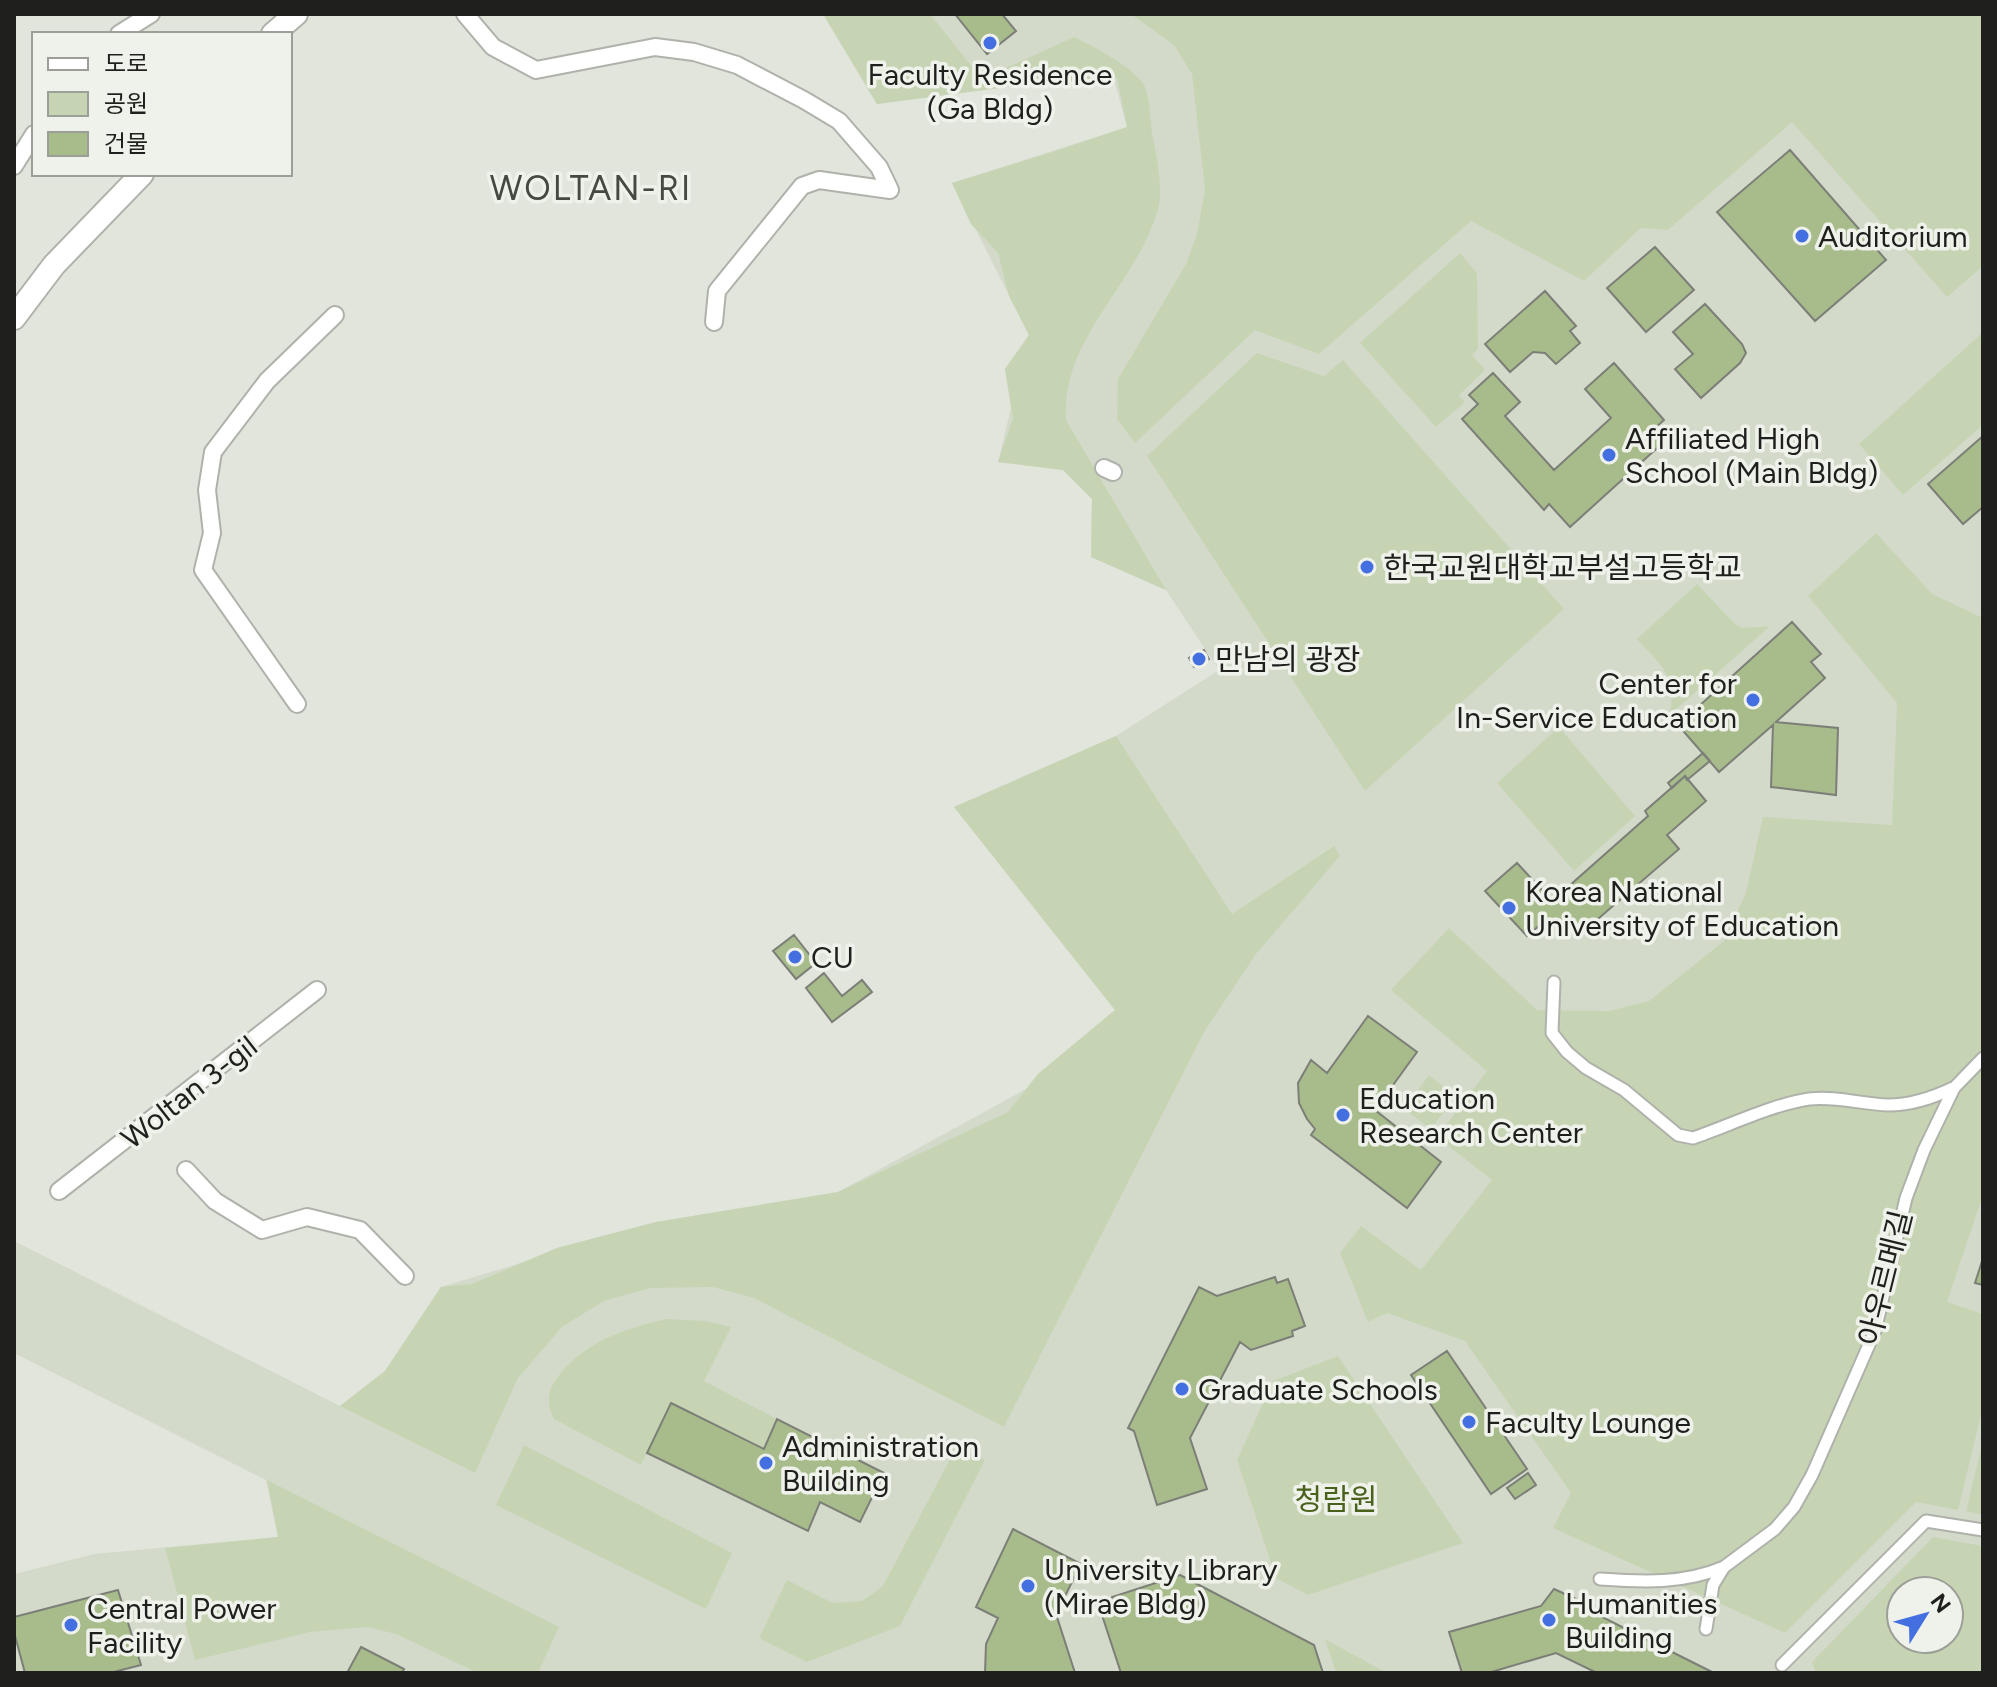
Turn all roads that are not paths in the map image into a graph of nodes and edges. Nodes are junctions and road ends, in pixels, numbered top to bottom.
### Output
1 (151, 14) edge
2 (296, 14) edge
3 (465, 14) edge
4 (122, 32) edge
5 (275, 32) edge
6 (32, 137) edge
7 (14, 166) edge
8 (140, 176) edge
9 (335, 315) dead end
10 (14, 318) edge
11 (714, 322) dead end
12 (297, 704) dead end
13 (1554, 982) dead end
14 (317, 990) dead end
15 (1983, 1058) edge
16 (1954, 1088) junction
17 (186, 1170) dead end
18 (59, 1191) dead end
19 (405, 1276) dead end
20 (1983, 1530) edge
21 (1724, 1567) junction
22 (1600, 1579) dead end
23 (1706, 1629) dead end
24 (1782, 1665) dead end

1 - 4 street
2 - 5 main road
3 - 11 street
6 - 7 street
8 - 10 main road
9 - 12 street
13 - 16 street
14 - 18 street, Woltan 3-gil
15 - 16 street, 아우르메길
16 - 21 street, 아우르메길
17 - 19 street, Woltan 3-gil
20 - 24 street
21 - 22 street, 아우르메길
21 - 23 street

